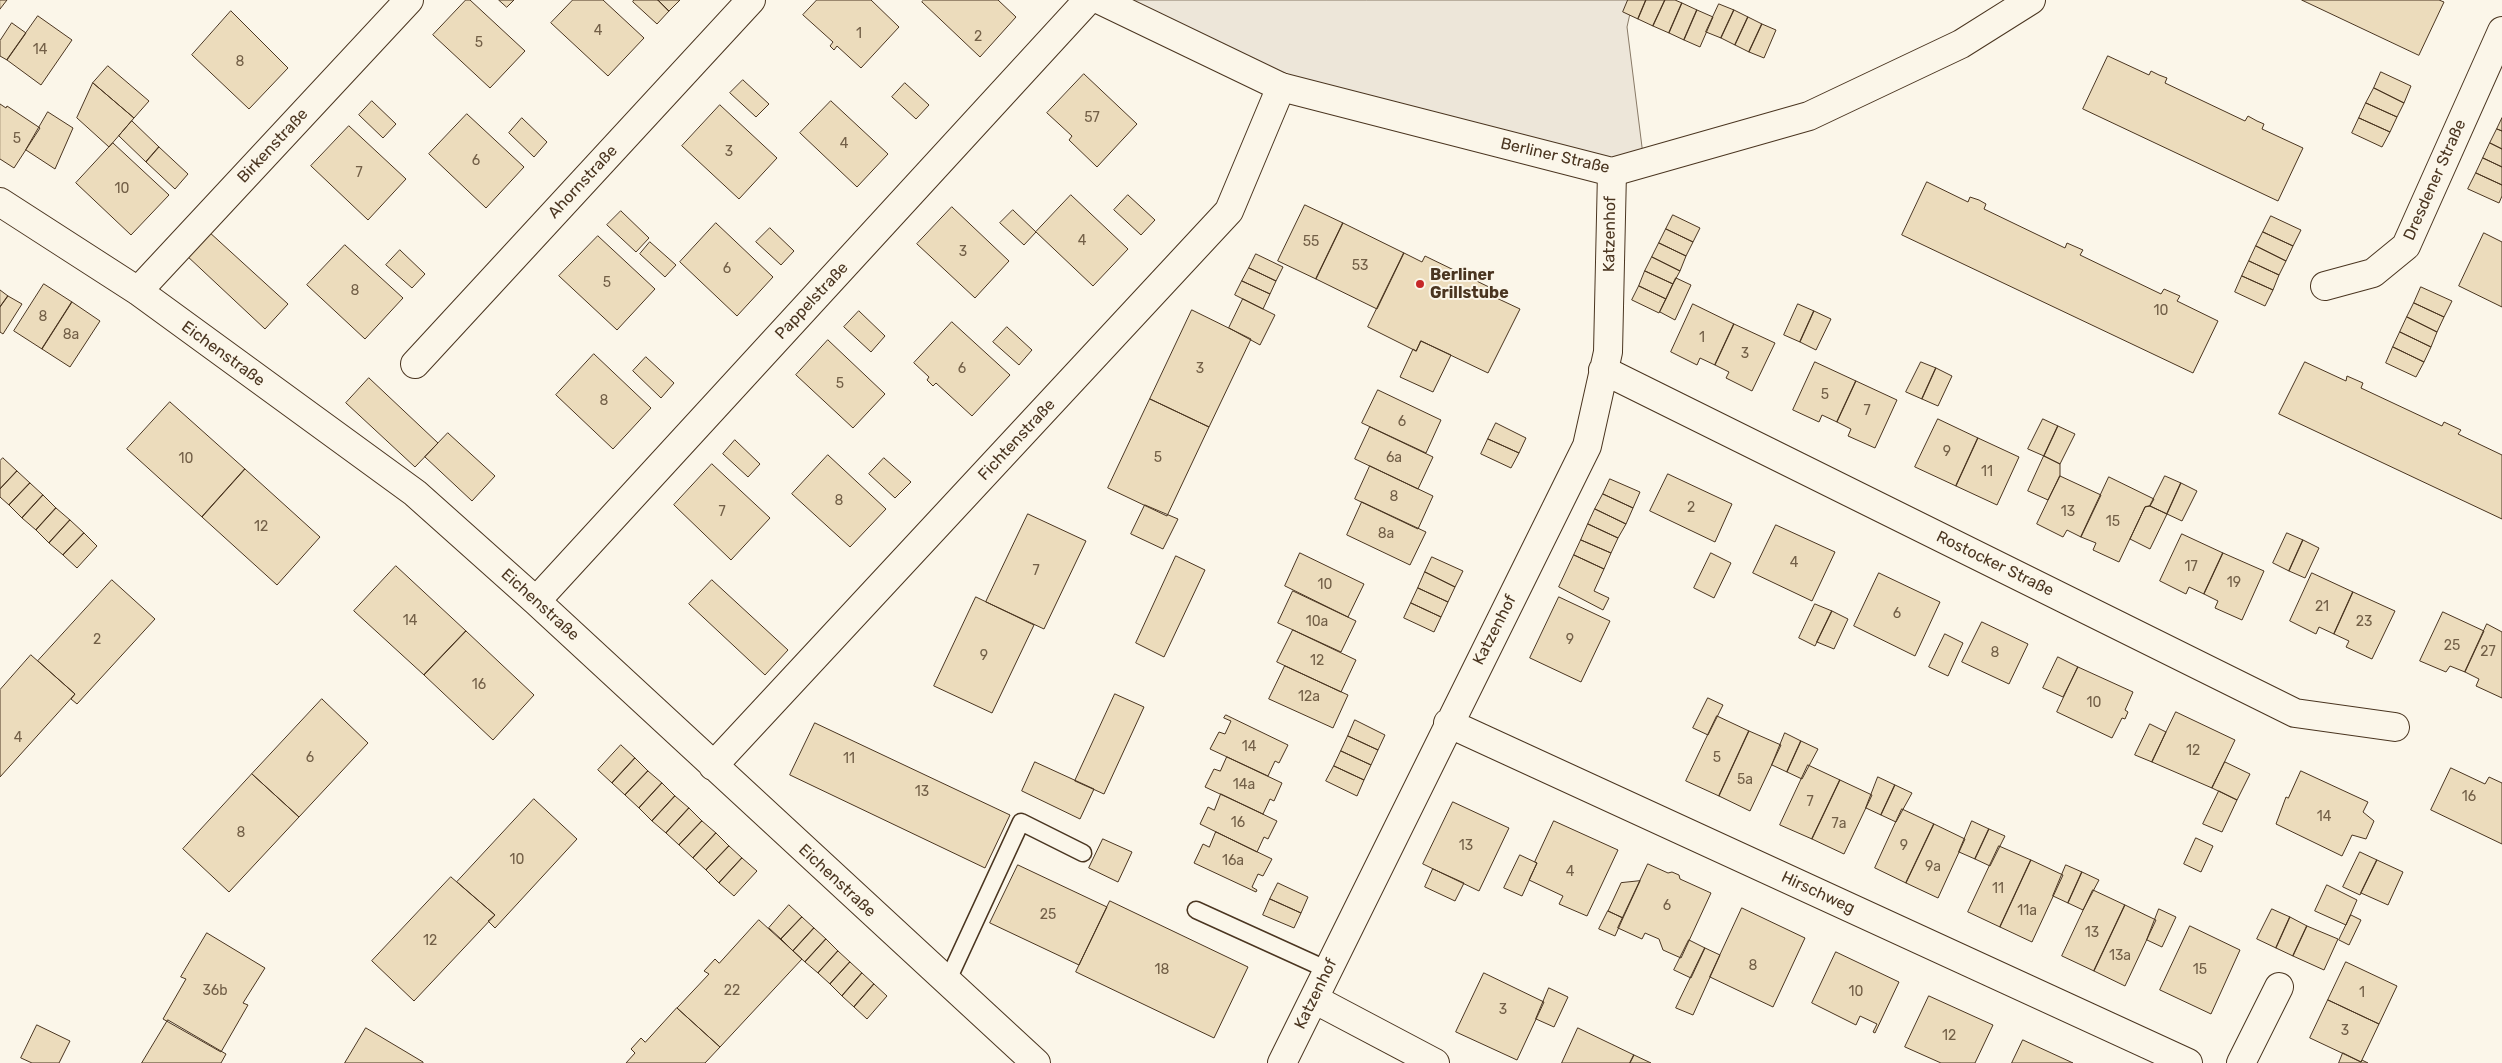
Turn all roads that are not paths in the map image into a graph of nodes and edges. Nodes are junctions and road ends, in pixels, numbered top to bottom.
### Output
1 (409, 0) edge
2 (751, 0) edge
3 (1088, 0) edge
4 (1100, 0) edge
5 (2031, 0) edge
6 (2502, 31) edge
7 (1281, 87) junction
8 (1612, 172) junction
9 (0, 202) edge
10 (2325, 286) dead end
11 (138, 291) junction
12 (415, 364) dead end
13 (1603, 370) junction
14 (536, 601) junction
15 (1448, 723) junction
16 (2395, 726) dead end
17 (713, 766) junction
18 (1083, 853) dead end
19 (1196, 910) dead end
20 (1328, 970) junction
21 (947, 982) junction
22 (2279, 987) dead end
23 (1314, 999) junction
24 (1036, 1063) edge
25 (1282, 1063) edge
26 (1435, 1063) edge
27 (2188, 1063) edge
28 (2241, 1063) edge

1 - 11 street, Birkenstraße
2 - 12 street, Ahornstraße
3 - 14 street, Pappelstraße
4 - 7 street, Berliner Straße
5 - 8 street, Berliner Straße
6 - 10 street, Dresdener Straße
7 - 8 street, Berliner Straße
7 - 17 street, Fichtenstraße
8 - 13 street, Katzenhof
9 - 11 street, Eichenstraße
11 - 14 street, Eichenstraße
13 - 15 street, Katzenhof
13 - 16 street, Rostocker Straße
14 - 17 street, Eichenstraße
15 - 20 street, Katzenhof
15 - 27 street, Hirschweg
17 - 21 street, Eichenstraße
18 - 21 lane
19 - 20 lane
20 - 23 street, Katzenhof
21 - 24 street, Eichenstraße
22 - 28 street
23 - 25 street, Katzenhof
23 - 26 street

